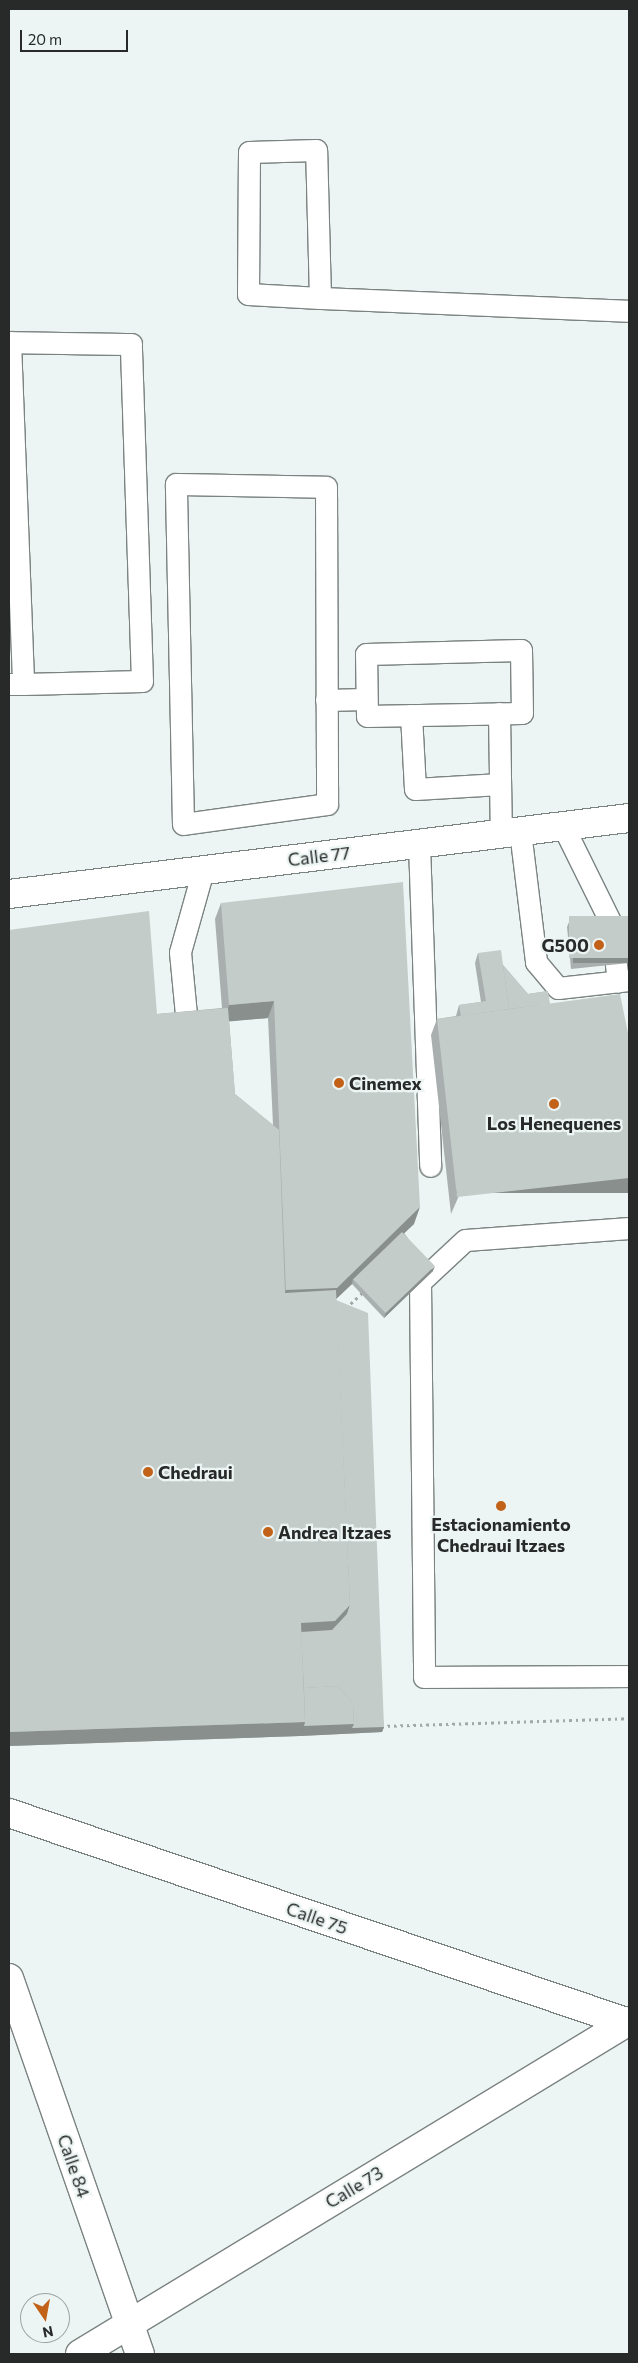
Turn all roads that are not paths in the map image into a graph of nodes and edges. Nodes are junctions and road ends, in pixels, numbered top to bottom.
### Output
1 (320, 298) junction
2 (629, 312) edge
3 (16, 684) edge
4 (366, 698) junction
5 (326, 700) junction
6 (499, 714) junction
7 (411, 715) junction
8 (500, 784) junction
9 (629, 818) edge
10 (563, 826) junction
11 (510, 832) junction
12 (418, 844) junction
13 (204, 870) junction
14 (9, 894) edge
15 (623, 981) edge
16 (187, 1025) edge
17 (430, 1166) dead end
18 (629, 1228) edge
19 (629, 1676) edge
20 (9, 1813) edge
21 (9, 1978) edge
22 (628, 2025) edge
23 (130, 2324) junction
24 (80, 2354) edge
25 (140, 2354) edge

1 - 1 lane
1 - 2 lane
3 - 3 lane
4 - 5 lane
4 - 6 lane
4 - 7 lane
5 - 5 lane
6 - 7 lane
6 - 8 lane
7 - 8 lane
8 - 11 lane
9 - 10 street, Calle 77
10 - 11 street, Calle 77
10 - 15 lane
11 - 12 street, Calle 77
11 - 15 lane
12 - 13 street, Calle 77
12 - 17 lane
13 - 14 street, Calle 77
13 - 16 lane
18 - 19 lane
20 - 22 street, Calle 75
21 - 23 street, Calle 84
22 - 23 street, Calle 73
23 - 24 street, Calle 73
23 - 25 street, Calle 84

